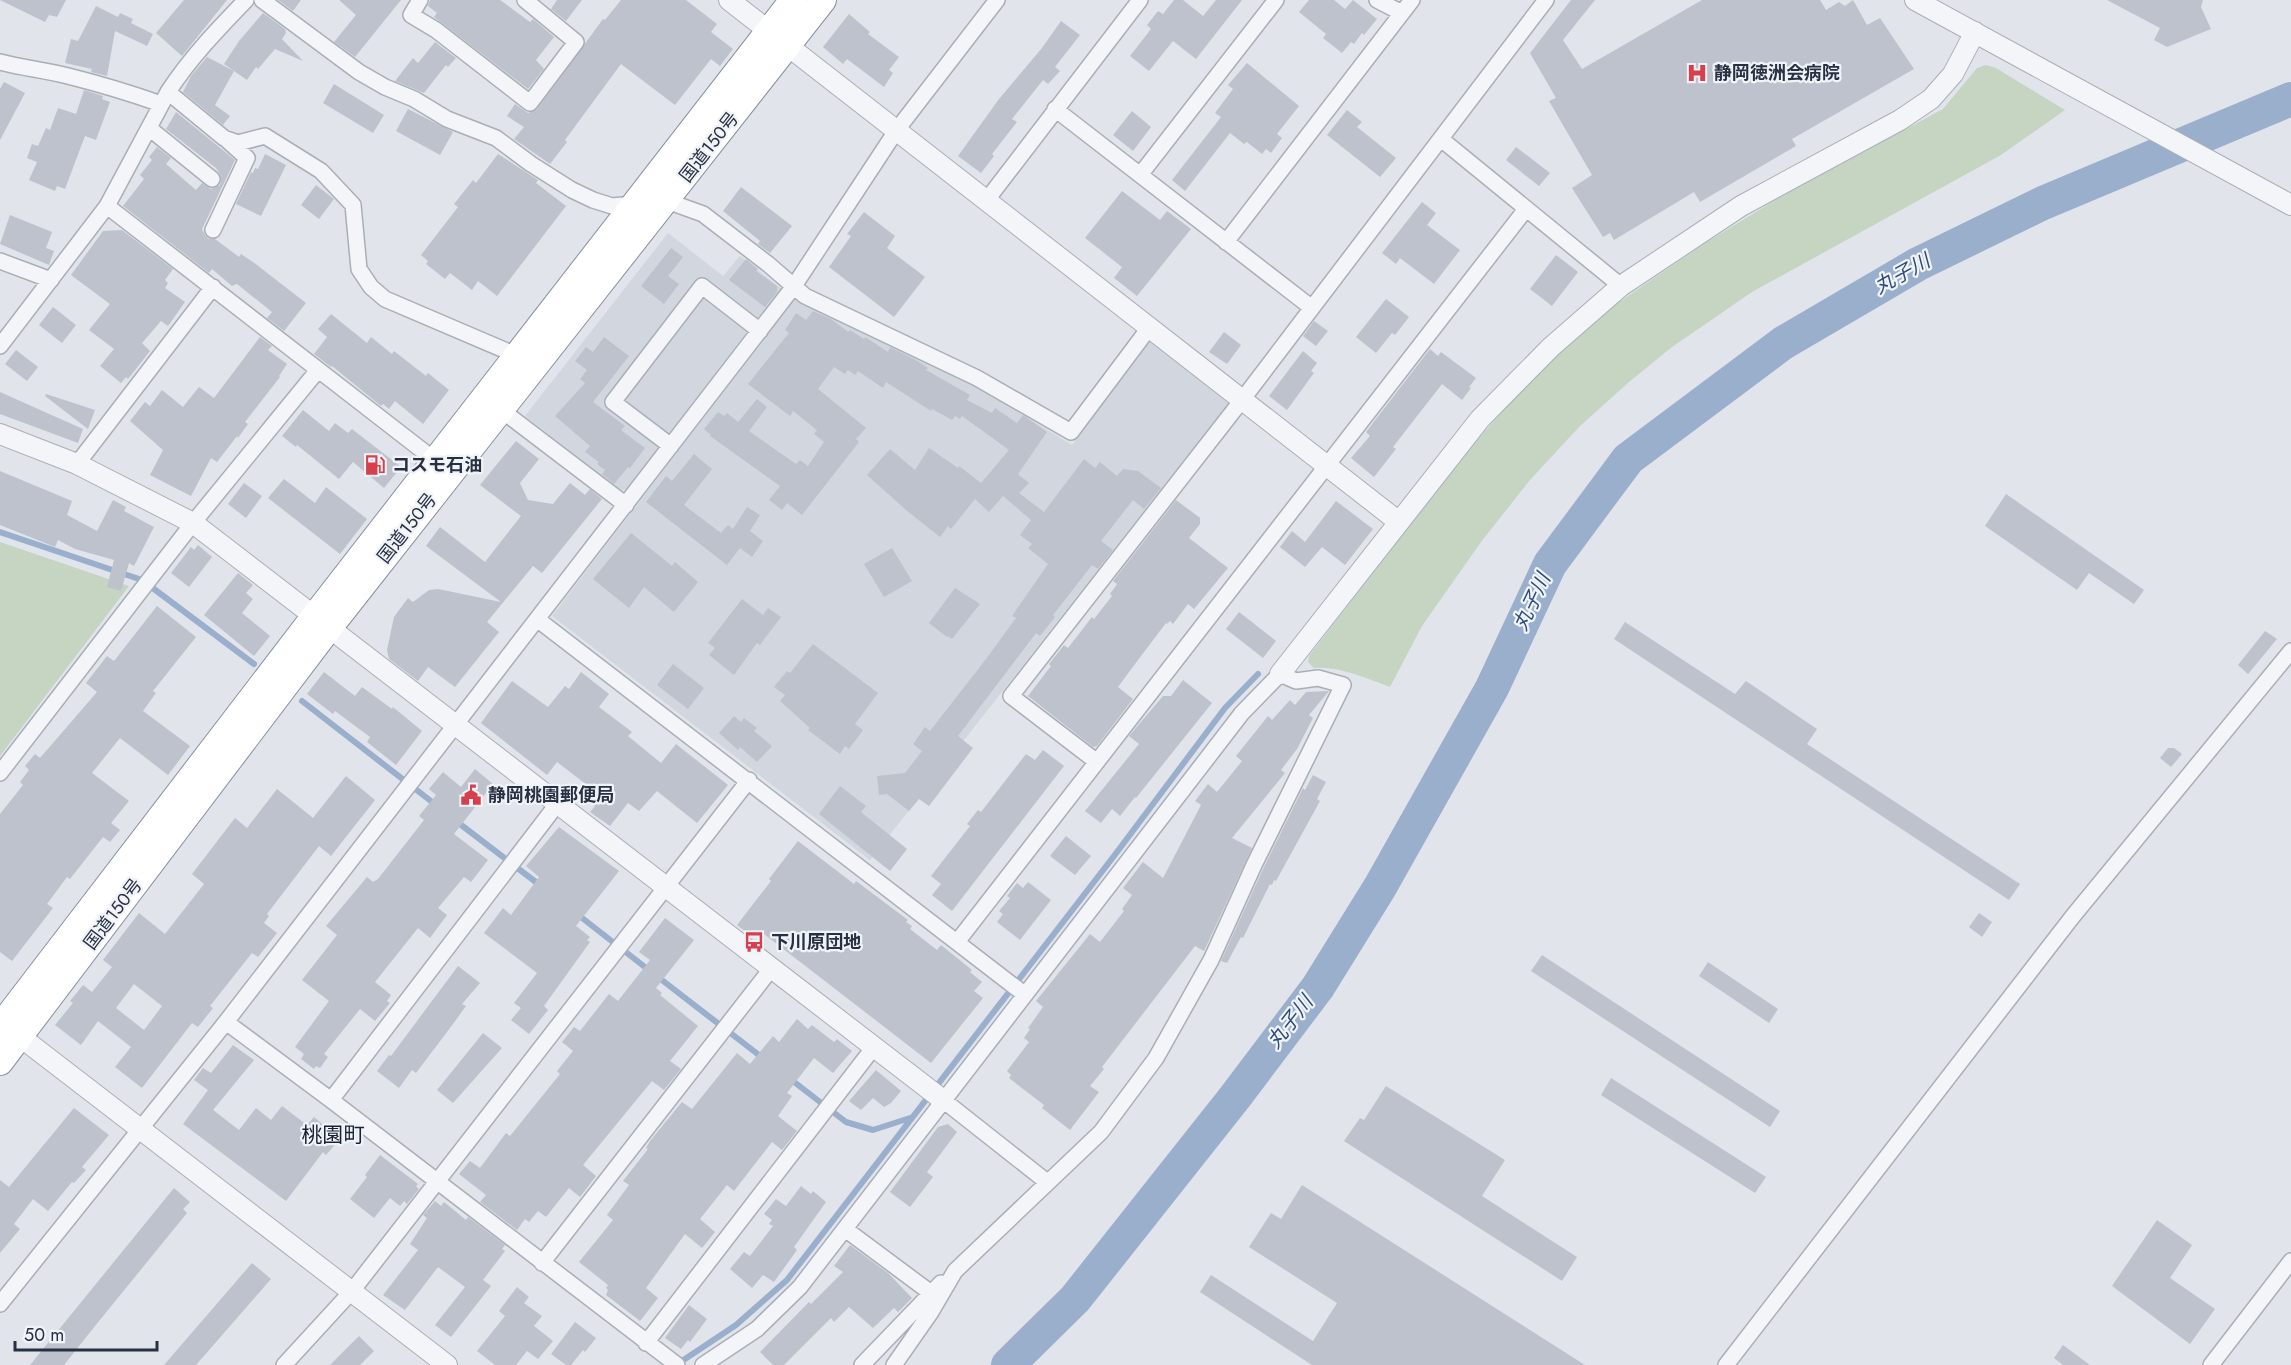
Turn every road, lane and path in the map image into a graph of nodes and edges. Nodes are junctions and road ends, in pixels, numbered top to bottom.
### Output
1 (246, 0) edge
2 (262, 0) edge
3 (420, 0) edge
4 (729, 0) edge
5 (794, 0) edge
6 (823, 0) edge
7 (997, 0) edge
8 (1140, 0) edge
9 (1276, 0) edge
10 (1377, 0) edge
11 (1412, 0) edge
12 (1546, 0) edge
13 (1915, 0) edge
14 (534, 3) edge
15 (1402, 13) junction
16 (1975, 33) junction
17 (778, 38) junction
18 (0, 62) edge
19 (164, 98) junction
20 (1055, 109) junction
21 (149, 128) junction
22 (896, 131) junction
23 (224, 138) junction
24 (1441, 139) junction
25 (1140, 175) junction
26 (212, 179) dead end
27 (667, 201) junction
28 (986, 201) junction
29 (634, 204) junction
30 (2291, 205) edge
31 (107, 206) junction
32 (1526, 209) junction
33 (213, 230) dead end
34 (1226, 242) junction
35 (0, 261) edge
36 (51, 280) junction
37 (795, 286) junction
38 (1621, 286) junction
39 (213, 287) junction
40 (1312, 308) junction
41 (1149, 328) junction
42 (760, 331) junction
43 (0, 346) edge
44 (516, 355) junction
45 (318, 370) junction
46 (1242, 400) junction
47 (500, 409) junction
48 (0, 434) edge
49 (671, 446) junction
50 (436, 461) junction
51 (77, 464) junction
52 (1327, 466) junction
53 (626, 505) junction
54 (1399, 522) junction
55 (193, 523) junction
56 (537, 619) junction
57 (322, 622) junction
58 (2291, 651) edge
59 (1280, 674) junction
60 (457, 725) junction
61 (1097, 762) junction
62 (0, 773) edge
63 (749, 780) junction
64 (558, 804) junction
65 (665, 886) junction
66 (957, 942) junction
67 (771, 969) junction
68 (1024, 994) junction
69 (226, 1022) junction
70 (6, 1027) edge
71 (874, 1047) junction
72 (0, 1062) edge
73 (331, 1100) junction
74 (943, 1100) junction
75 (141, 1129) junction
76 (437, 1181) junction
77 (1047, 1182) junction
78 (845, 1229) junction
79 (2291, 1261) edge
80 (542, 1263) junction
81 (955, 1271) junction
82 (352, 1291) junction
83 (931, 1293) junction
84 (0, 1304) edge
85 (646, 1343) junction
86 (285, 1365) edge
87 (447, 1365) edge
88 (676, 1365) edge
89 (703, 1365) edge
90 (862, 1365) edge
91 (894, 1365) edge
92 (1726, 1365) edge
93 (2211, 1365) edge

1 - 19 street
2 - 29 street
3 - 14 street
4 - 17 street
5 - 17 highway, 国道150号
6 - 17 highway, 国道150号
7 - 22 street
8 - 20 street
9 - 25 street
10 - 15 street
11 - 15 street
12 - 24 street
13 - 16 street
15 - 34 street
16 - 30 street
16 - 38 street
17 - 22 street
17 - 27 highway, 国道150号
17 - 29 highway, 国道150号
18 - 19 street
19 - 21 street
19 - 23 street
20 - 25 street
20 - 28 street
21 - 26 street
21 - 31 street
22 - 28 street
22 - 37 street
23 - 33 street
23 - 44 street
24 - 32 street
24 - 40 street
25 - 34 street
27 - 37 street
27 - 47 highway, 国道150号
28 - 41 street
29 - 44 highway, 国道150号
31 - 36 street
31 - 39 street
32 - 38 street
32 - 52 street
34 - 40 street
35 - 36 street
36 - 43 street
37 - 41 street
37 - 42 street
38 - 54 street
39 - 45 street
39 - 51 street
40 - 46 street
41 - 46 street
42 - 49 street
42 - 49 street
44 - 50 highway, 国道150号
45 - 50 street
45 - 55 street
46 - 52 street
46 - 61 street
47 - 53 street
47 - 57 highway, 国道150号
48 - 51 street
49 - 53 street
50 - 57 highway, 国道150号
51 - 55 street
52 - 54 street
52 - 61 street
53 - 56 street
54 - 59 street
55 - 57 street
55 - 62 street
56 - 60 street
56 - 63 street
57 - 60 street
57 - 70 highway, 国道150号
58 - 92 street
59 - 68 street
59 - 77 street
60 - 64 street
60 - 69 street
61 - 66 street
63 - 65 street
63 - 66 street
64 - 65 street
64 - 73 street
65 - 67 street
65 - 76 street
66 - 68 street
67 - 71 street
67 - 80 street
68 - 74 street
69 - 73 street
69 - 75 street
70 - 72 highway, 国道150号
70 - 75 street
71 - 74 street
71 - 85 street
73 - 76 street
74 - 77 street
74 - 78 street
75 - 82 street
75 - 84 street
76 - 80 street
76 - 82 street
77 - 81 street
78 - 83 street
78 - 89 street
79 - 93 street
80 - 85 street
81 - 83 street
81 - 91 street
82 - 86 street
82 - 87 street
83 - 90 street
85 - 88 street

